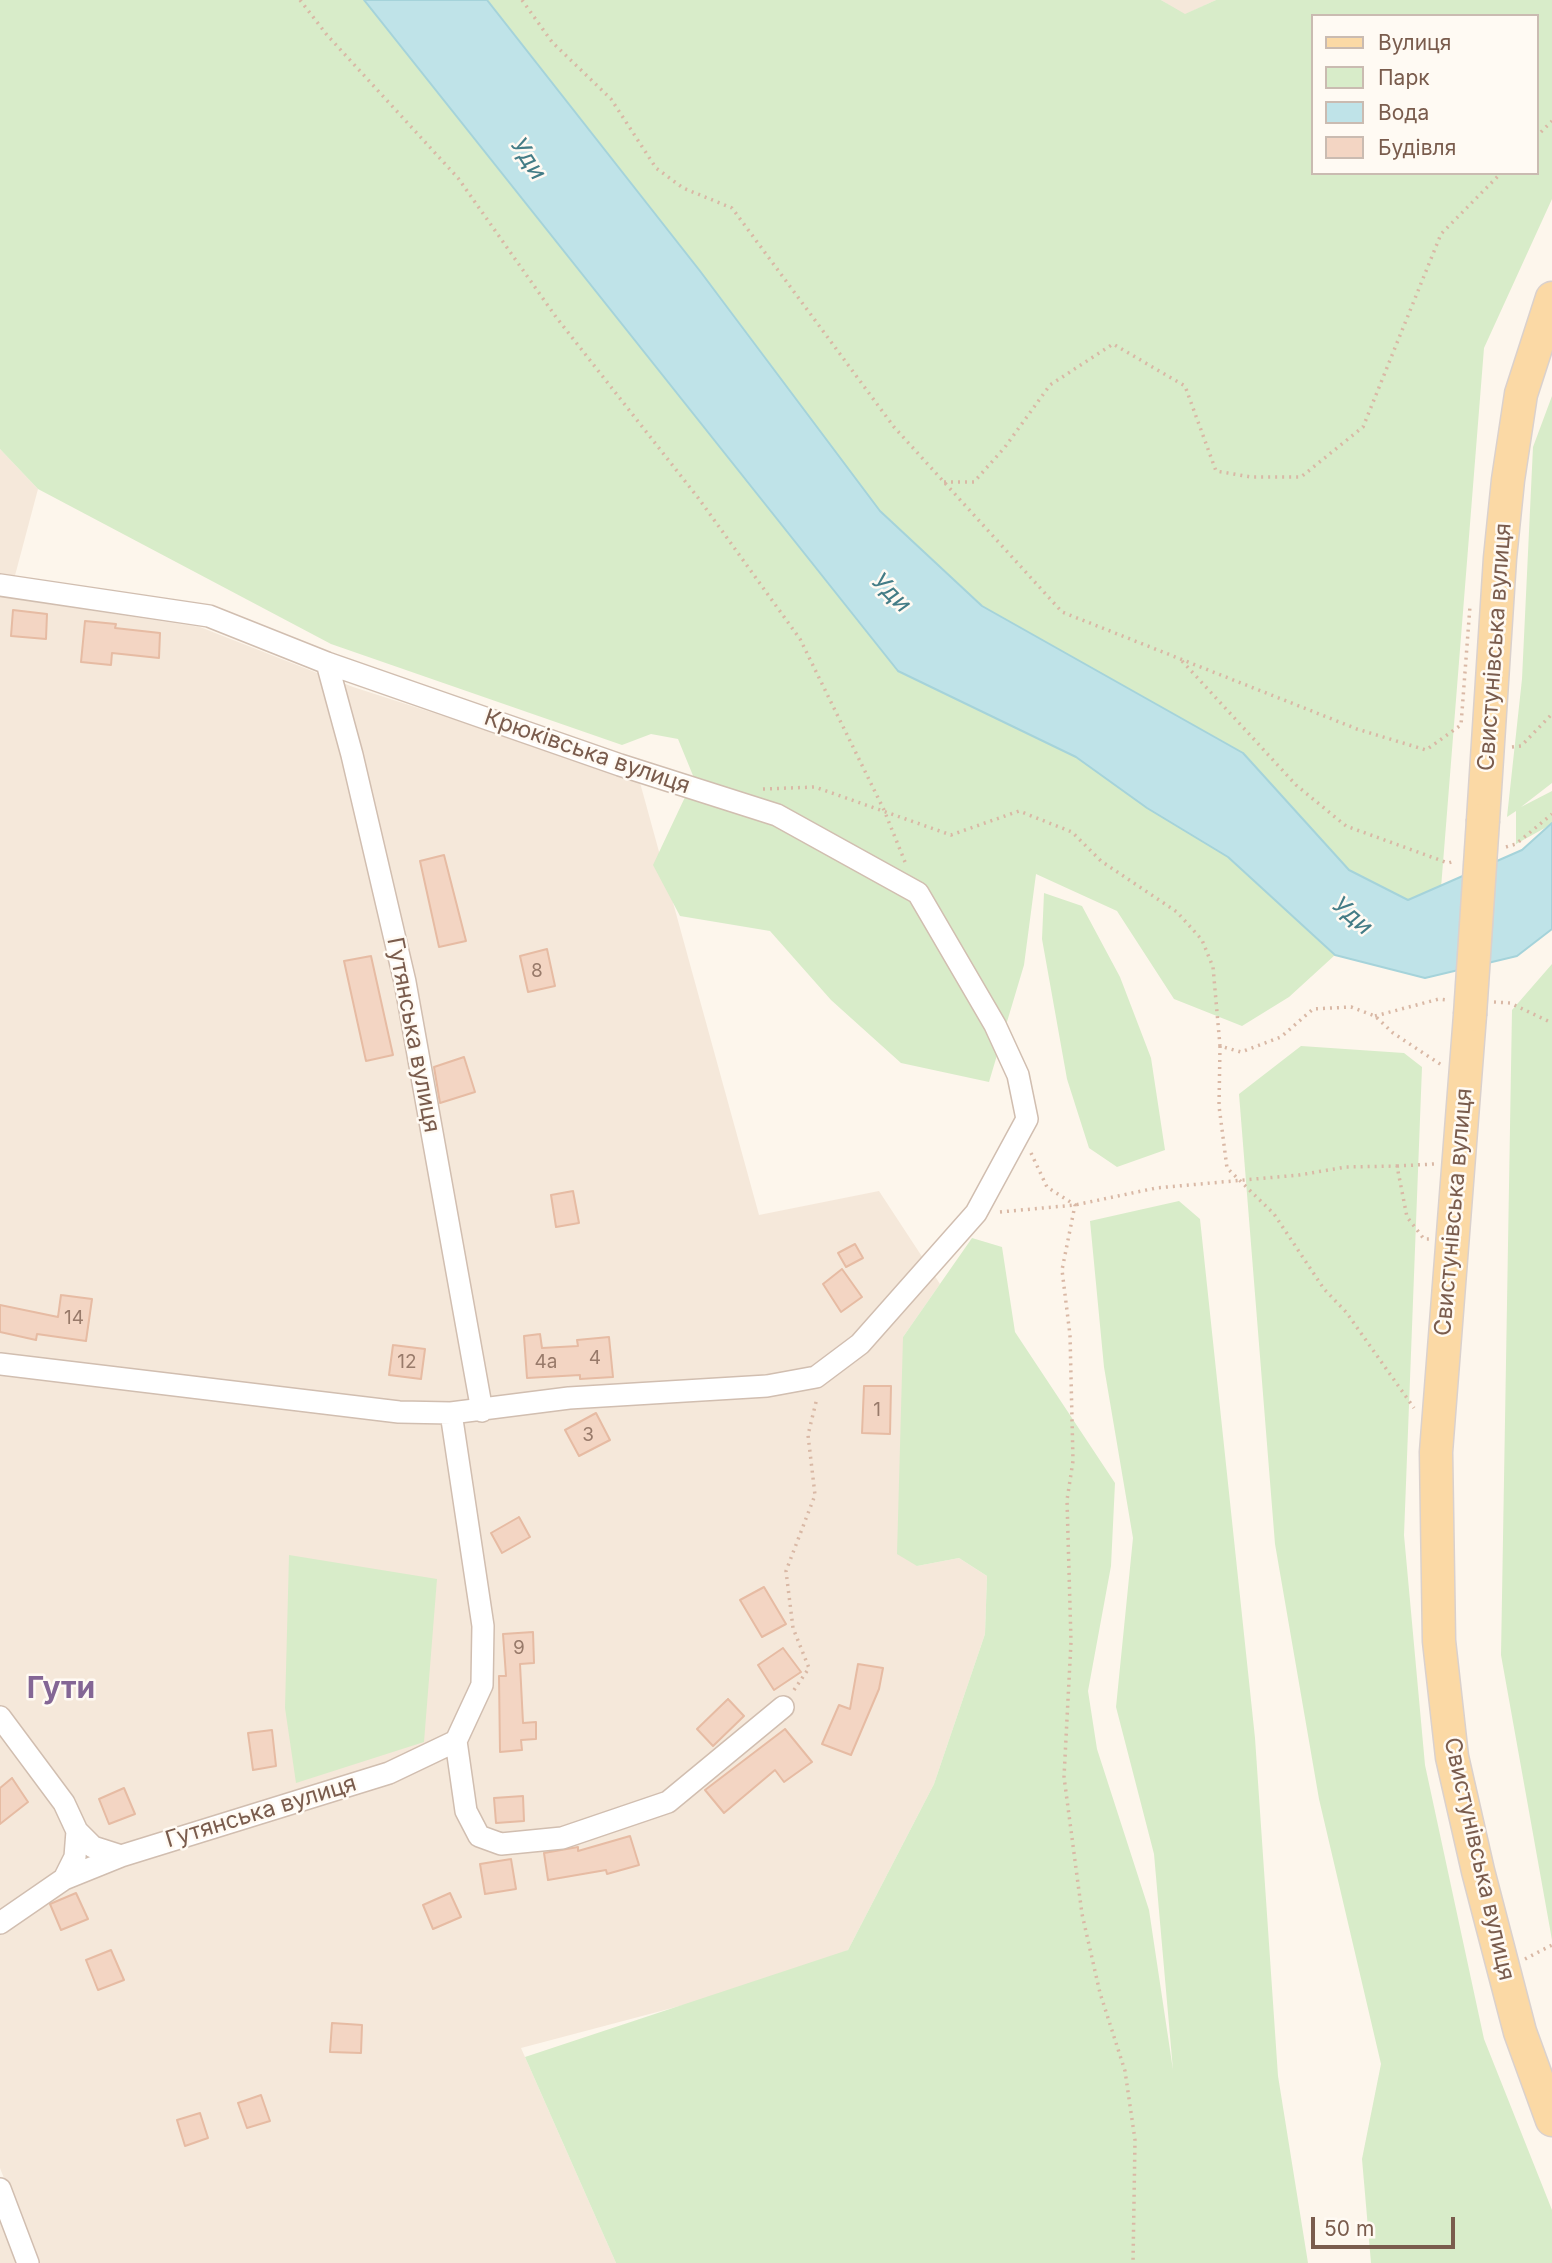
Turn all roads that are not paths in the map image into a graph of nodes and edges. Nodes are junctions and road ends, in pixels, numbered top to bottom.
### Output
1 (1552, 298) edge
2 (0, 585) edge
3 (327, 663) junction
4 (0, 1364) edge
5 (482, 1411) junction
6 (451, 1413) junction
7 (783, 1707) road end
8 (0, 1717) edge
9 (456, 1741) junction
10 (77, 1830) junction
11 (121, 1856) junction
12 (64, 1880) junction
13 (0, 1923) edge
14 (1552, 2120) edge
15 (0, 2189) edge
16 (28, 2263) edge

1 - 14 main road, Свистунівська вулиця, bridge
2 - 3 street, Крюківська вулиця
3 - 5 street, Гутянська вулиця
3 - 5 street, Крюківська вулиця
4 - 6 street
5 - 6 street
6 - 9 street
7 - 9 street
8 - 10 street
9 - 11 street, Гутянська вулиця
10 - 11 street
10 - 12 street
11 - 12 street, Гутянська вулиця
12 - 13 street, Гутянська вулиця
15 - 16 street

